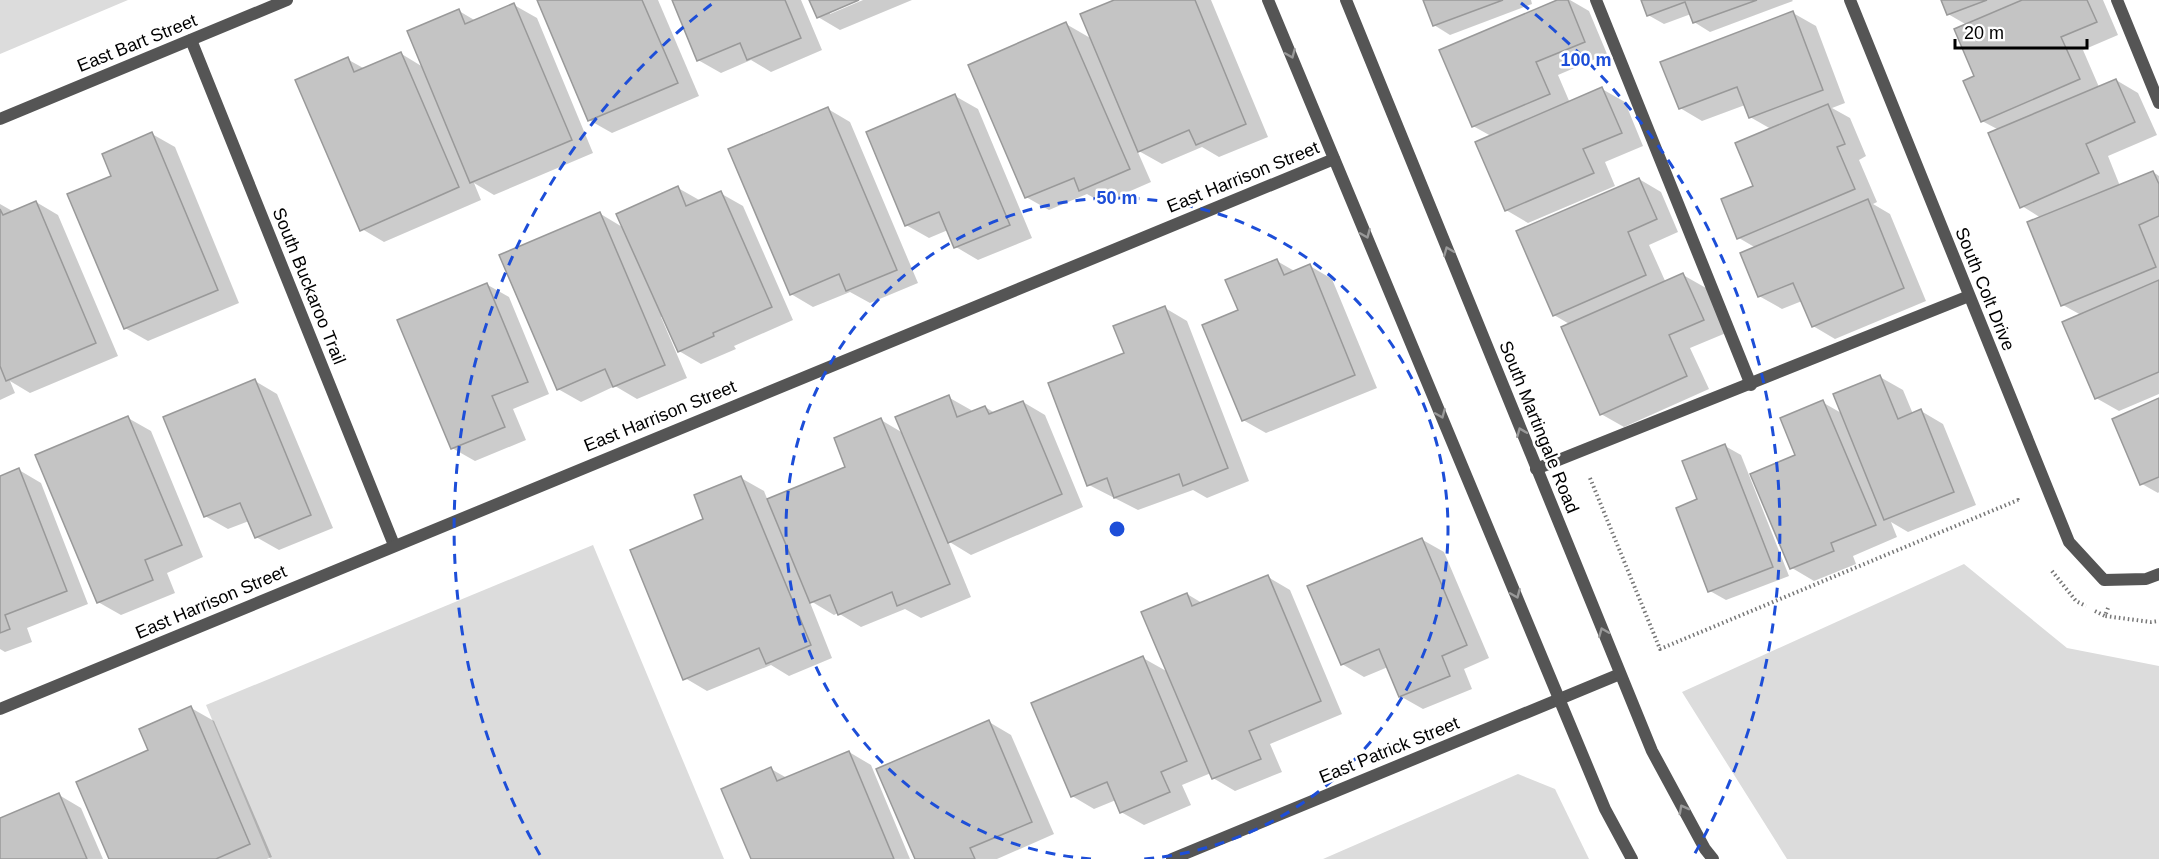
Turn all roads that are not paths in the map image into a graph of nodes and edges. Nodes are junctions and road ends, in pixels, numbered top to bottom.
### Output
1 (287, 0) edge
2 (1268, 0) edge
3 (1346, 0) edge
4 (1596, 0) edge
5 (1850, 0) edge
6 (2117, 0) edge
7 (191, 40) junction
8 (2159, 103) edge
9 (0, 119) edge
10 (1334, 159) junction
11 (1969, 296) junction
12 (1751, 385) junction
13 (1536, 469) junction
14 (394, 545) junction
15 (2159, 574) edge
16 (1620, 674) junction
17 (1559, 699) junction
18 (0, 709) edge
19 (1172, 859) edge
20 (1632, 859) edge
21 (1713, 859) edge

1 - 7 street, East Bart Street
2 -> 10 street
13 -> 3 street, South Martingale Road
4 - 12 street
5 - 11 street, South Colt Drive
6 - 8 street
7 - 9 street, East Bart Street
7 - 14 street, South Buckaroo Trail
10 - 14 street, East Harrison Street
10 -> 17 street
11 - 12 street
11 - 15 street, South Colt Drive
12 - 13 street
16 -> 13 street, South Martingale Road
14 - 18 street, East Harrison Street
16 - 17 street, East Patrick Street
21 -> 16 street, South Martingale Road
17 - 19 street, East Patrick Street
17 - 20 street

